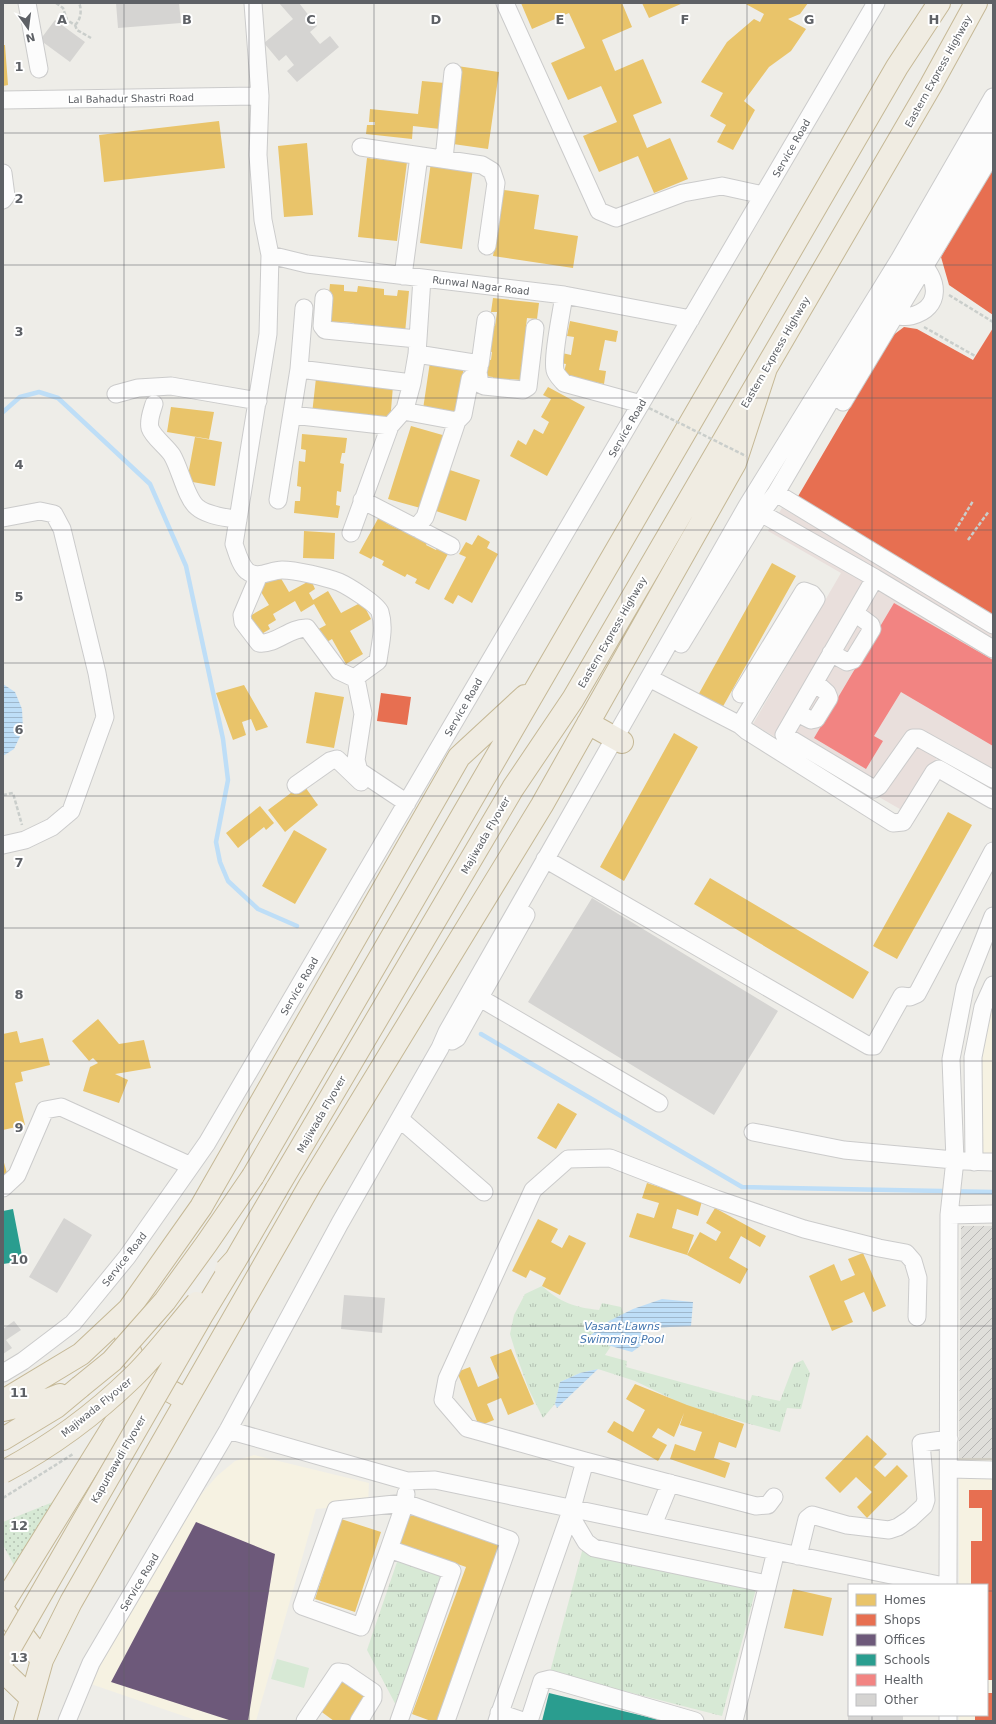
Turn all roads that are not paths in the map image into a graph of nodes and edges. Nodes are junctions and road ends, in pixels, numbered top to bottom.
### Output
1 (27, 3) edge
2 (253, 3) edge
3 (505, 3) edge
4 (876, 3) edge
5 (928, 3) edge
6 (939, 3) edge
7 (976, 3) edge
8 (991, 3) edge
9 (897, 68) junction
10 (39, 69) dead end
11 (453, 72) dead end
12 (931, 85) junction
13 (260, 96) junction
14 (993, 97) edge
15 (3, 100) edge
16 (993, 125) edge
17 (993, 128) edge
18 (361, 147) dead end
19 (993, 149) edge
20 (419, 156) junction
21 (444, 159) junction
22 (3, 173) edge
23 (763, 195) junction
24 (3, 200) edge
25 (943, 224) junction
26 (487, 246) dead end
27 (270, 255) junction
28 (920, 262) junction
29 (403, 276) junction
30 (422, 278) junction
31 (564, 295) junction
32 (324, 298) dead end
33 (304, 308) dead end
34 (895, 316) junction
35 (691, 319) junction
36 (486, 320) dead end
37 (535, 328) dead end
38 (417, 347) junction
39 (479, 368) junction
40 (766, 368) junction
41 (299, 369) junction
42 (412, 383) junction
43 (116, 394) dead end
44 (258, 401) junction
45 (154, 404) dead end
46 (645, 406) junction
47 (403, 411) junction
48 (292, 415) junction
49 (457, 421) junction
50 (390, 426) junction
51 (786, 476) junction
52 (776, 493) junction
53 (278, 500) dead end
54 (362, 500) junction
55 (754, 509) junction
56 (3, 518) edge
57 (238, 520) junction
58 (416, 528) junction
59 (351, 533) dead end
60 (451, 546) dead end
61 (259, 575) junction
62 (874, 578) junction
63 (855, 614) junction
64 (993, 625) edge
65 (993, 649) edge
66 (831, 653) junction
67 (356, 680) junction
68 (653, 680) junction
69 (540, 682) junction
70 (741, 694) dead end
71 (573, 699) joint
72 (592, 716) junction
73 (740, 725) junction
74 (622, 734) junction
75 (993, 779) edge
76 (296, 785) dead end
77 (993, 800) edge
78 (404, 808) junction
79 (3, 845) edge
80 (993, 851) edge
81 (550, 861) junction
82 (993, 916) edge
83 (987, 947) edge
84 (993, 985) edge
85 (480, 998) junction
86 (440, 1048) junction
87 (659, 1103) dead end
88 (401, 1120) junction
89 (753, 1132) dead end
90 (974, 1162) junction
91 (993, 1162) edge
92 (191, 1166) junction
93 (954, 1168) junction
94 (3, 1188) edge
95 (484, 1192) dead end
96 (993, 1214) edge
97 (950, 1215) junction
98 (236, 1259) junction
99 (129, 1309) junction
100 (917, 1317) dead end
101 (3, 1373) edge
102 (145, 1375) junction
103 (80, 1387) junction
104 (186, 1400) junction
105 (3, 1401) edge
106 (3, 1410) edge
107 (228, 1430) junction
108 (949, 1439) junction
109 (3, 1440) edge
110 (585, 1461) junction
111 (949, 1469) junction
112 (993, 1470) edge
113 (3, 1472) edge
114 (407, 1481) junction
115 (670, 1483) junction
116 (774, 1496) dead end
117 (405, 1503) junction
118 (571, 1511) junction
119 (653, 1525) junction
120 (389, 1549) junction
121 (776, 1551) junction
122 (798, 1556) junction
123 (767, 1584) junction
124 (934, 1584) edge
125 (948, 1584) edge
126 (3, 1604) edge
127 (3, 1610) edge
128 (3, 1660) edge
129 (42, 1660) junction
130 (3, 1671) edge
131 (31, 1698) junction
132 (498, 1717) edge
133 (311, 1719) edge
134 (25, 1721) edge
135 (67, 1721) edge
136 (359, 1721) edge
137 (398, 1721) edge
138 (446, 1721) edge
139 (523, 1721) edge
140 (529, 1721) edge
141 (695, 1721) edge
142 (734, 1721) edge

1 - 10 street
2 - 13 street
3 - 23 street
4 - 23 street, Service Road
5 - 9 highway
6 - 9 highway
7 - 12 highway, Eastern Express Highway
8 - 12 highway
9 - 69 highway
11 - 21 street
12 - 40 highway, Eastern Express Highway
13 - 15 street, Lal Bahadur Shastri Road
13 - 27 street
14 - 55 street, Service Road
16 - 17 street
16 - 25 street, Service Road
18 - 20 street
19 - 25 street
20 - 21 street
20 - 29 street
21 - 26 street
22 - 24 street
23 - 35 street, Service Road
25 - 28 street, Service Road
27 - 29 street, Runwal Nagar Road
27 - 44 street
28 - 34 street
28 - 34 street
28 - 51 street, Service Road
29 - 30 street, Runwal Nagar Road
30 - 31 street, Runwal Nagar Road
30 - 38 street
31 - 35 street, Runwal Nagar Road
31 - 46 street
32 - 38 street
33 - 41 street
34 - 51 street
35 - 46 street, Service Road
36 - 39 street
37 - 39 street
38 - 39 street
38 - 42 street
39 - 49 street
40 - 71 highway, Eastern Express Highway
40 - 72 highway
41 - 42 street
41 - 48 street
42 - 47 street
43 - 44 street
44 - 57 street
45 - 57 street
46 - 78 street, Service Road
47 - 49 street
47 - 50 street
48 - 50 street
48 - 53 street
49 - 58 street
50 - 54 street
51 - 52 street, Service Road
52 - 55 street, Service Road
52 - 64 street
54 - 58 street
54 - 59 street
55 - 62 street
55 - 68 street, Service Road
56 - 79 street
57 - 61 street
58 - 60 street
61 - 67 street
61 - 67 street
62 - 63 street
62 - 65 street
63 - 66 street
63 - 66 street
66 - 75 street
67 - 78 street
68 - 73 street
68 - 74 street, Service Road
69 - 99 highway
69 - 103 highway, bridge
70 - 73 street
71 - 98 highway, Majiwada Flyover, bridge
72 - 74 highway
72 - 104 highway
73 - 77 street
74 - 81 street, Service Road
76 - 78 street
78 - 92 street, Service Road
80 - 81 street
81 - 85 street, Service Road
81 - 86 street, Service Road
82 - 83 street
83 - 93 street
84 - 90 street
85 - 86 street, Service Road
85 - 87 street
86 - 88 street, Service Road
88 - 95 street
88 - 107 street, Service Road
89 - 93 street
90 - 91 street
90 - 93 street
92 - 94 street
92 - 101 street, Service Road
93 - 97 street
96 - 97 street
97 - 108 street
98 - 113 highway, Majiwada Flyover, bridge
98 - 128 highway, Kapurbawdi Flyover, bridge
99 - 102 highway
99 - 105 highway
100 - 110 street
102 - 104 highway
102 - 126 highway
103 - 106 highway
103 - 109 highway
104 - 129 highway
107 - 114 street
107 - 135 street, Service Road
108 - 111 street
108 - 122 street
110 - 115 street
110 - 118 street
111 - 112 street
111 - 125 street
114 - 117 street
114 - 118 street
115 - 116 street
115 - 119 street
117 - 120 street
117 - 120 street
117 - 138 street
118 - 119 street
118 - 123 street
118 - 132 street
119 - 121 street
120 - 137 street
121 - 122 street
121 - 123 street
122 - 124 street
123 - 142 street
127 - 129 highway
129 - 131 highway
130 - 131 highway
131 - 134 highway
132 - 139 street
133 - 136 street
140 - 141 street

